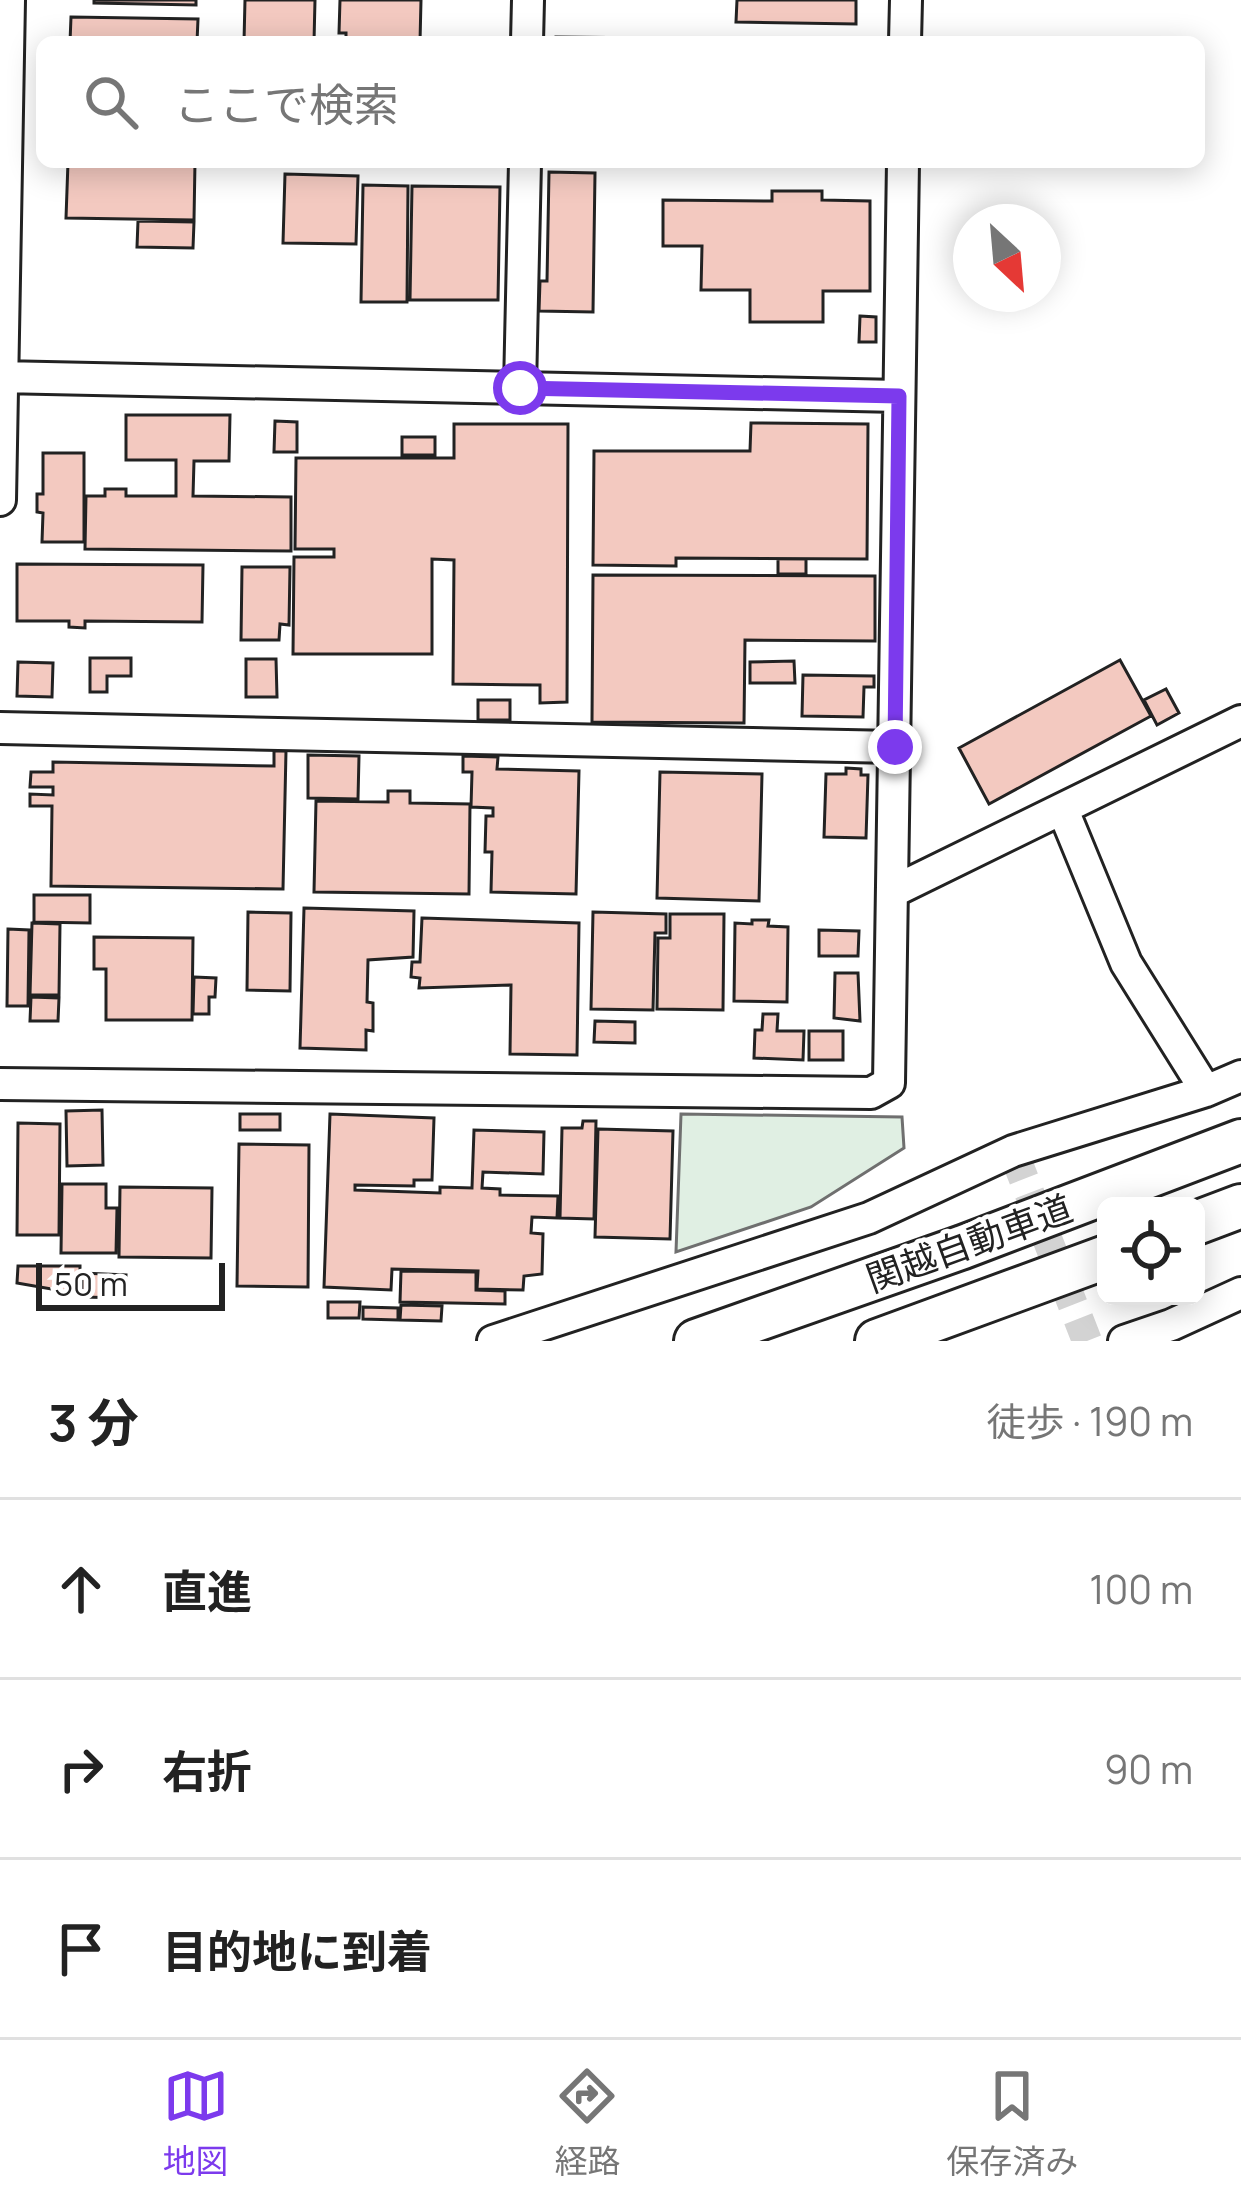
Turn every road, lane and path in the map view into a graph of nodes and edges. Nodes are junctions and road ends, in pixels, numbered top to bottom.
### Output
1 (9, 0) edge
2 (528, 0) edge
3 (906, 0) edge
4 (527, 36) edge
5 (905, 36) edge
6 (524, 168) edge
7 (903, 168) edge
8 (2, 377) edge
9 (520, 388) junction
10 (899, 396) junction
11 (0, 500) edge
12 (1241, 721) edge
13 (0, 728) edge
14 (895, 747) junction
15 (1063, 810) junction
16 (892, 892) junction
17 (1241, 1076) edge
18 (0, 1084) edge
19 (1206, 1091) junction
20 (1241, 1142) edge
21 (1241, 1206) edge
22 (1205, 1220) edge
23 (1097, 1260) edge
24 (1241, 1293) edge
25 (493, 1341) edge
26 (696, 1341) edge
27 (877, 1341) edge
28 (1124, 1341) edge

1 - 8 street
2 - 4 street
3 - 5 street
6 - 9 street
7 - 10 street
8 - 9 street
8 - 11 street
9 - 10 street
10 - 14 street
12 - 15 street
13 - 14 street
14 - 16 street
15 - 16 street
15 - 19 street
16 - 18 street
17 - 19 street
19 - 25 street
20 - 26 highway, 関越自動車道
21 - 22 highway
23 - 27 highway, 関越自動車道
24 - 28 street

